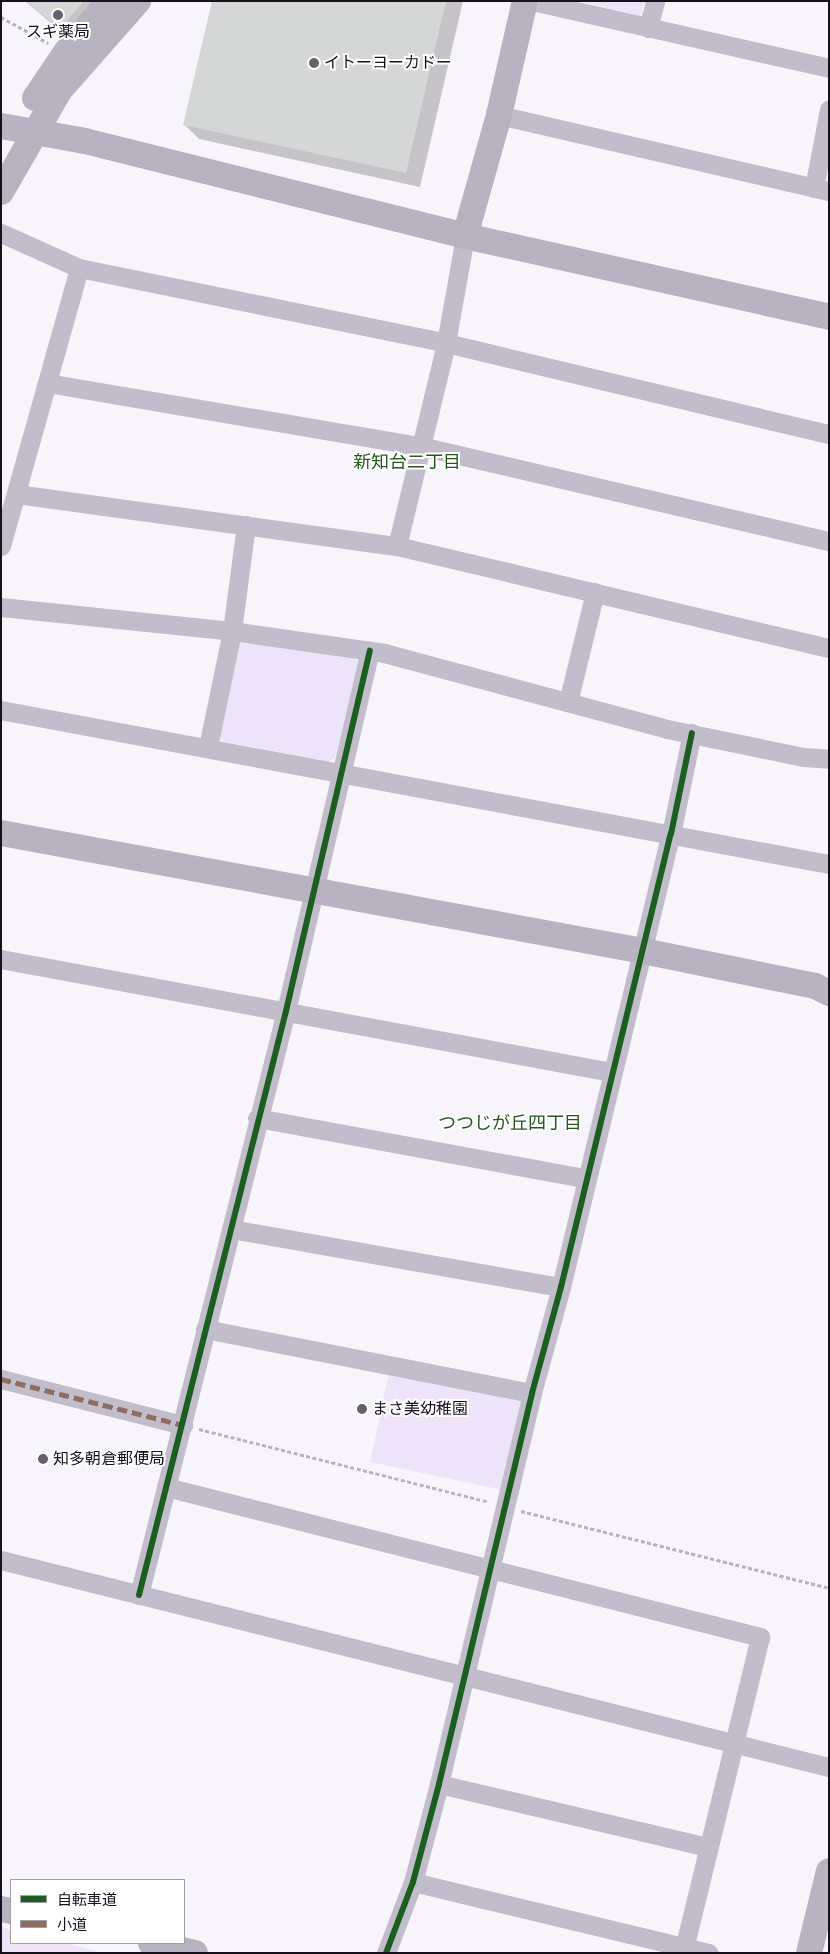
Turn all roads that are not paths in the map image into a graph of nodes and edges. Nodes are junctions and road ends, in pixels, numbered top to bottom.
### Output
1 (110, 1) edge
2 (138, 1) edge
3 (524, 1) edge
4 (532, 1) edge
5 (655, 1) edge
6 (648, 28) junction
7 (829, 68) edge
8 (829, 109) edge
9 (500, 115) junction
10 (17, 129) edge
11 (1, 155) edge
12 (821, 189) edge
13 (1, 192) edge
14 (1, 233) edge
15 (465, 236) junction
16 (79, 268) junction
17 (829, 317) edge
18 (446, 343) junction
19 (47, 382) junction
20 (829, 434) edge
21 (420, 446) junction
22 (16, 494) junction
23 (246, 525) junction
24 (829, 540) edge
25 (1, 546) edge
26 (397, 546) junction
27 (595, 592) junction
28 (1, 607) edge
29 (232, 631) junction
30 (829, 648) edge
31 (370, 651) junction
32 (568, 702) junction
33 (1, 710) edge
34 (692, 733) junction
35 (208, 747) junction
36 (829, 759) edge
37 (342, 772) junction
38 (1, 833) edge
39 (671, 834) junction
40 (829, 864) edge
41 (314, 891) junction
42 (643, 950) junction
43 (1, 959) edge
44 (829, 993) edge
45 (286, 1011) junction
46 (611, 1072) junction
47 (257, 1118) junction
48 (585, 1178) junction
49 (231, 1229) junction
50 (561, 1287) junction
51 (205, 1329) junction
52 (1, 1379) edge
53 (532, 1393) junction
54 (183, 1425) junction
55 (166, 1487) junction
56 (1, 1560) edge
57 (491, 1567) junction
58 (139, 1595) junction
59 (464, 1676) junction
60 (733, 1744) junction
61 (829, 1767) edge
62 (439, 1784) junction
63 (708, 1847) junction
64 (829, 1871) edge
65 (414, 1882) junction
66 (155, 1944) edge
67 (685, 1945) junction
68 (195, 1953) edge
69 (386, 1953) edge
70 (709, 1953) edge
71 (809, 1953) edge

1 - 10 street
2 - 10 street
3 - 9 street
4 - 6 street
5 - 6 street
6 - 7 street
8 - 12 street
9 - 12 street
9 - 15 street
10 - 11 street
10 - 13 street
10 - 15 street
14 - 16 street
15 - 17 street
15 - 18 street
16 - 18 street
16 - 19 street
18 - 20 street
18 - 21 street
19 - 21 street
19 - 22 street
21 - 24 street
21 - 26 street
22 - 23 street
22 - 25 street
23 - 26 street
23 - 29 street
26 - 27 street
27 - 30 street
27 - 32 street
28 - 29 street
29 - 31 street
29 - 35 street
31 - 32 street
31 - 37 street
32 - 34 street
33 - 35 street
34 - 36 street
34 - 39 street
35 - 37 street
37 - 39 street
37 - 41 street
38 - 41 street
39 - 40 street
39 - 42 street
41 - 42 street
41 - 45 street
42 - 44 street
42 - 46 street
43 - 45 street
45 - 46 street
45 - 47 street
46 - 48 street
47 - 48 street
47 - 49 street
48 - 50 street
49 - 50 street
49 - 51 street
50 - 53 street
51 - 53 street
51 - 54 street
52 - 54 street
53 - 57 street
54 - 55 street
55 - 57 street
55 - 58 street
56 - 58 street
57 - 59 street
57 - 60 street
58 - 59 street
59 - 60 street
59 - 62 street
60 - 61 street
60 - 63 street
62 - 63 street
62 - 65 street
63 - 67 street
64 - 71 street
65 - 67 street
65 - 69 street
66 - 68 street
67 - 70 street

